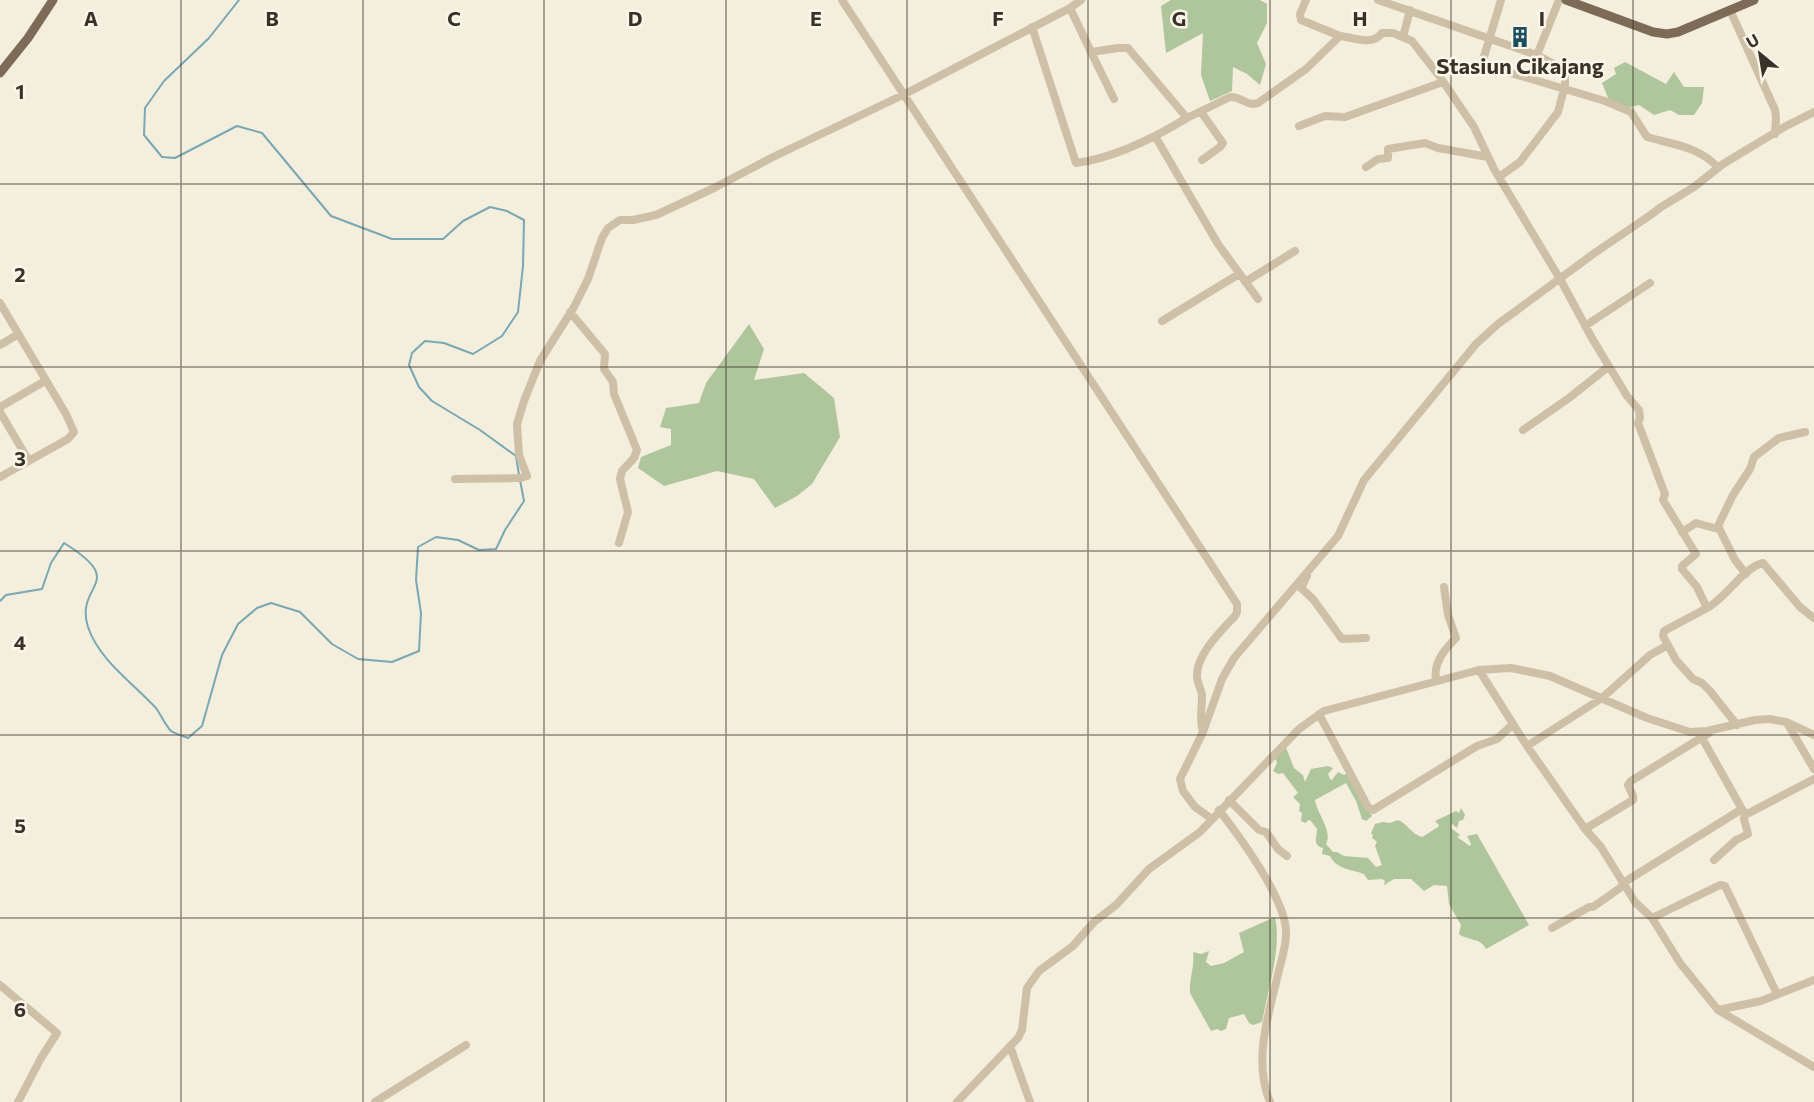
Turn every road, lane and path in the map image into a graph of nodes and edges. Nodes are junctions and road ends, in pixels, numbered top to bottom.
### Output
1 (53, 0) edge
2 (842, 0) edge
3 (1081, 0) edge
4 (1306, 0) edge
5 (1378, 0) edge
6 (1501, 0) edge
7 (1559, 0) edge
8 (1566, 0) edge
9 (1754, 0) edge
10 (1070, 8) junction
11 (1410, 10) junction
12 (1730, 10) junction
13 (1032, 27) junction
14 (1341, 36) junction
15 (1403, 37) junction
16 (1490, 38) junction
17 (1091, 52) junction
18 (1537, 55) junction
19 (0, 73) edge
20 (1443, 82) junction
21 (1563, 89) junction
22 (903, 95) junction
23 (1114, 99) dead end
24 (1201, 112) junction
25 (1814, 112) edge
26 (1187, 118) junction
27 (1299, 126) dead end
28 (1775, 134) junction
29 (1155, 136) junction
30 (1488, 157) junction
31 (1202, 160) dead end
32 (1365, 167) dead end
33 (1718, 168) junction
34 (1499, 177) junction
35 (1295, 250) dead end
36 (1239, 274) junction
37 (1560, 279) junction
38 (1245, 282) junction
39 (1650, 283) dead end
40 (1258, 299) dead end
41 (0, 303) edge
42 (570, 312) junction
43 (1162, 321) dead end
44 (1585, 327) junction
45 (17, 335) junction
46 (0, 345) edge
47 (1608, 367) junction
48 (45, 381) junction
49 (0, 409) edge
50 (1523, 430) dead end
51 (1805, 432) dead end
52 (29, 461) junction
53 (0, 477) edge
54 (455, 479) dead end
55 (1718, 529) junction
56 (1683, 532) junction
57 (619, 543) dead end
58 (1310, 569) junction
59 (1746, 574) junction
60 (1444, 587) dead end
61 (1707, 608) junction
62 (1814, 618) edge
63 (1366, 638) dead end
64 (1666, 646) junction
65 (1479, 670) junction
66 (1436, 681) junction
67 (1602, 698) junction
68 (1319, 714) junction
69 (1786, 722) junction
70 (1512, 725) junction
71 (1737, 725) junction
72 (1715, 730) junction
73 (1203, 732) junction
74 (1814, 735) edge
75 (1702, 738) junction
76 (1527, 747) junction
77 (1814, 769) edge
78 (1814, 779) edge
79 (1230, 800) junction
80 (1219, 810) junction
81 (1743, 811) junction
82 (1212, 819) junction
83 (1585, 829) junction
84 (1287, 856) dead end
85 (1714, 860) dead end
86 (1623, 883) junction
87 (1652, 918) junction
88 (1552, 928) dead end
89 (1814, 980) edge
90 (0, 985) edge
91 (1776, 994) junction
92 (1718, 1010) junction
93 (466, 1045) dead end
94 (1010, 1046) junction
95 (1814, 1067) edge
96 (18, 1102) edge
97 (375, 1102) edge
98 (957, 1102) edge
99 (1030, 1102) edge
100 (1270, 1102) edge

1 - 19 main road
2 - 22 street
3 - 10 street
4 - 14 street
5 - 11 street
6 - 16 street
7 - 18 street
8 - 12 main road
9 - 12 main road
10 - 13 street
10 - 17 street
11 - 15 street
11 - 16 street
12 - 28 street
13 - 22 street
13 - 29 street
14 - 15 street
14 - 24 street
15 - 20 street
16 - 18 street
16 - 21 street
17 - 23 street
17 - 26 street
18 - 21 street
20 - 27 street
20 - 30 street
21 - 33 street
21 - 34 street
22 - 42 street
22 - 73 street
24 - 26 street
24 - 31 street
25 - 28 street
26 - 29 street
28 - 33 street
29 - 36 street
30 - 32 street
30 - 34 street
33 - 37 street
34 - 37 street
35 - 38 street
36 - 38 street
36 - 43 street
37 - 44 street
37 - 58 street
38 - 40 street
39 - 44 street
41 - 45 street
42 - 54 street
42 - 57 street
44 - 47 street
45 - 46 street
45 - 48 street
47 - 50 street
47 - 56 street
48 - 49 street
48 - 52 street
49 - 52 street
51 - 55 street
52 - 53 street
55 - 56 street
55 - 59 street
56 - 61 street
58 - 63 street
58 - 73 street
59 - 61 street
59 - 62 street
60 - 66 street
61 - 64 street
64 - 67 street
64 - 71 street
65 - 66 street
65 - 67 street
65 - 70 street
66 - 68 street
67 - 72 street
67 - 76 street
68 - 70 street
68 - 79 street
69 - 71 street
69 - 74 street
69 - 77 street
70 - 76 street
71 - 72 street
72 - 75 street
73 - 82 street
75 - 81 street
75 - 83 street
76 - 83 street
78 - 81 street
79 - 80 street
79 - 84 street
80 - 82 street
80 - 100 street
81 - 85 street
81 - 86 street
82 - 94 street
83 - 86 street
86 - 87 street
86 - 88 street
87 - 91 street
87 - 92 street
89 - 91 street
90 - 96 street
91 - 92 street
92 - 95 street
93 - 97 street
94 - 98 street
94 - 99 street

